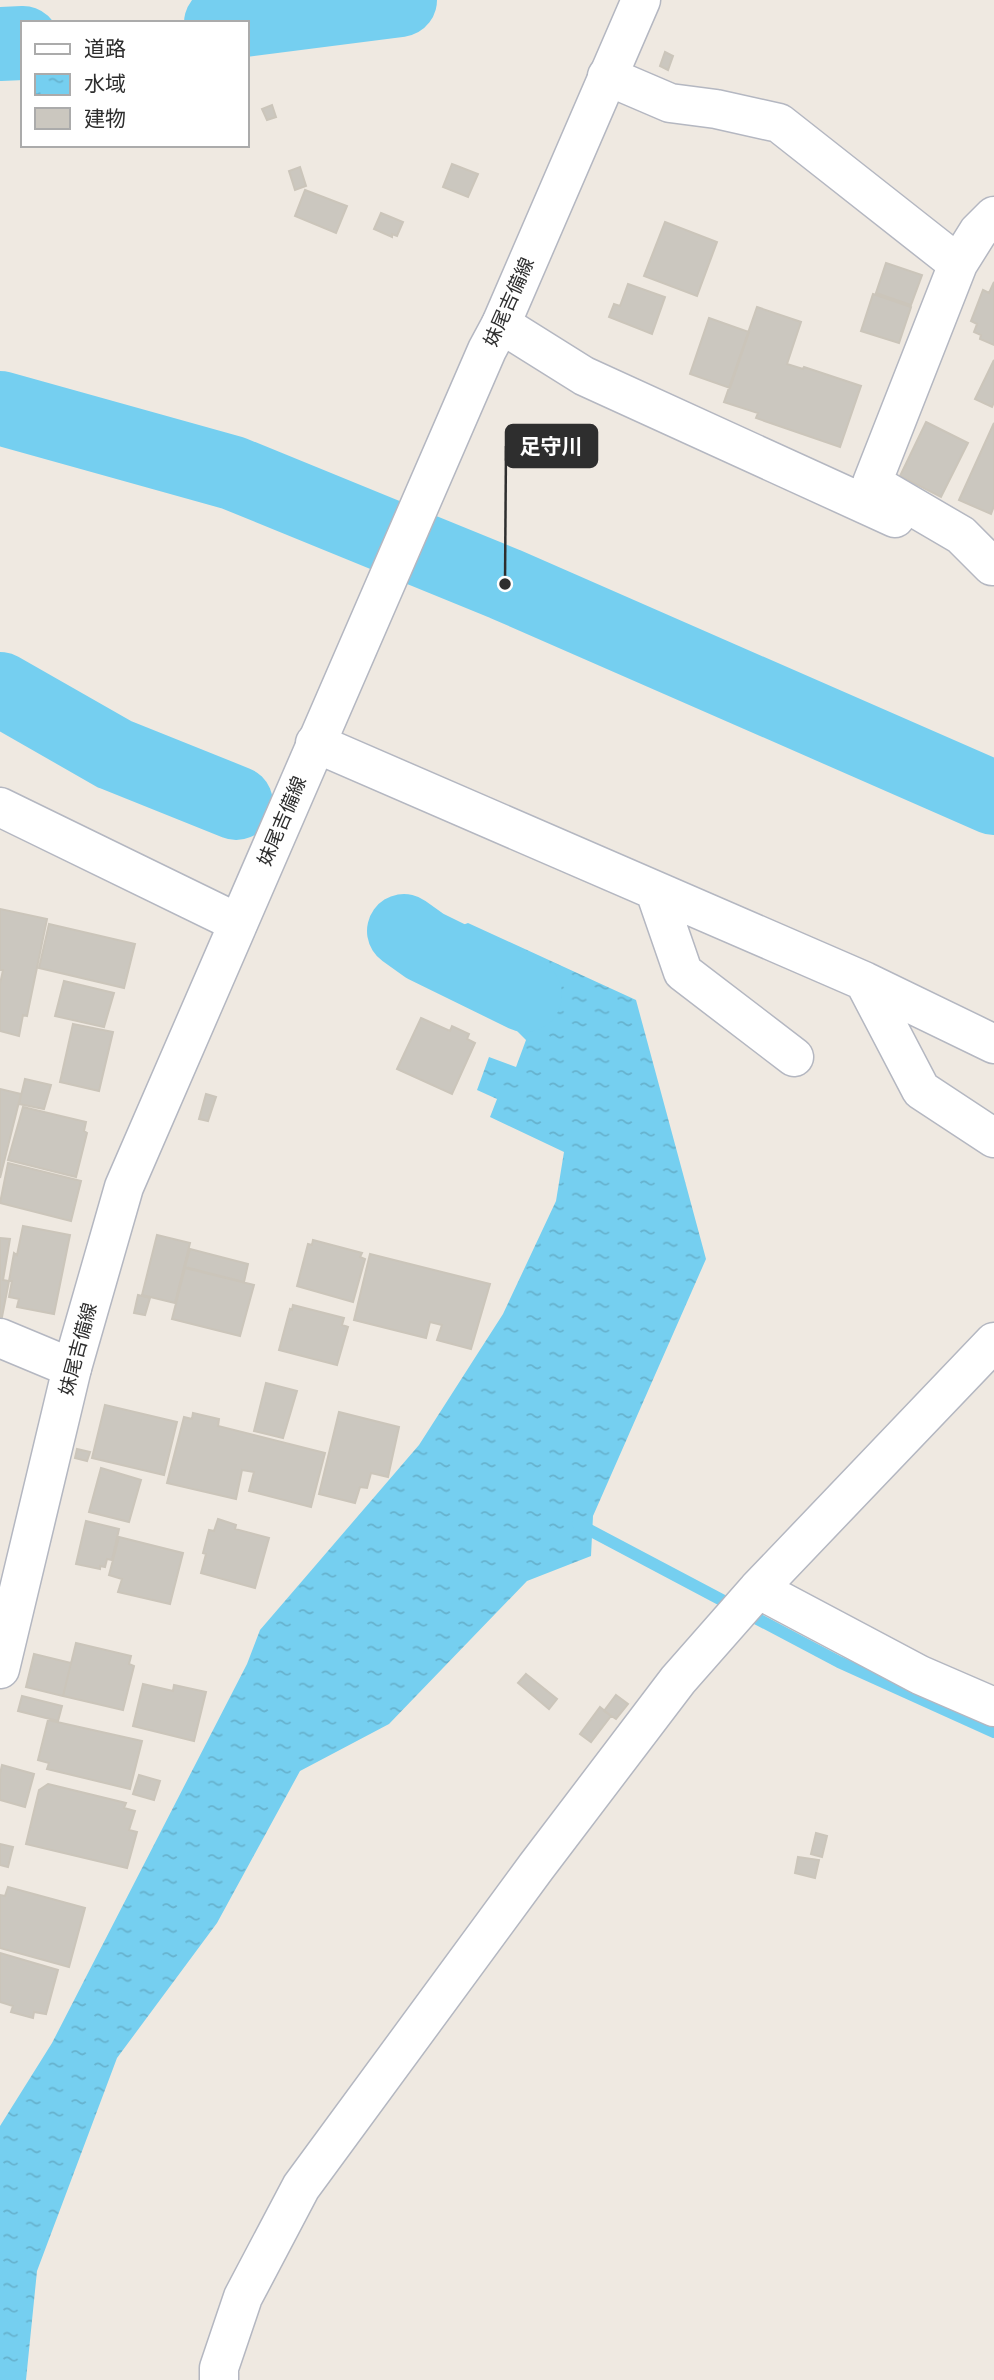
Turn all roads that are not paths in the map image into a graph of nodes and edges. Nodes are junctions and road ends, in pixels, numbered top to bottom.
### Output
1 (641, 0) edge
2 (607, 76) junction
3 (994, 216) edge
4 (957, 264) junction
5 (494, 337) junction
6 (993, 566) edge
7 (320, 733) junction
8 (0, 807) edge
9 (655, 891) junction
10 (238, 923) junction
11 (864, 981) junction
12 (994, 1044) edge
13 (794, 1057) dead end
14 (994, 1138) edge
15 (0, 1338) edge
16 (994, 1342) edge
17 (72, 1368) junction
18 (745, 1604) junction
19 (0, 1669) edge
20 (994, 1707) edge
21 (219, 2380) edge

1 - 2 street, 妹尾吉備線
2 - 4 street
2 - 5 street, 妹尾吉備線
3 - 4 street
4 - 6 street
5 - 6 street
5 - 7 street, 妹尾吉備線
7 - 9 street
7 - 10 street, 妹尾吉備線
8 - 10 street
9 - 11 street
9 - 13 street
10 - 17 street, 妹尾吉備線
11 - 12 street
11 - 14 street
15 - 17 street
16 - 18 street
17 - 19 street, 妹尾吉備線
18 - 20 street
18 - 21 street

